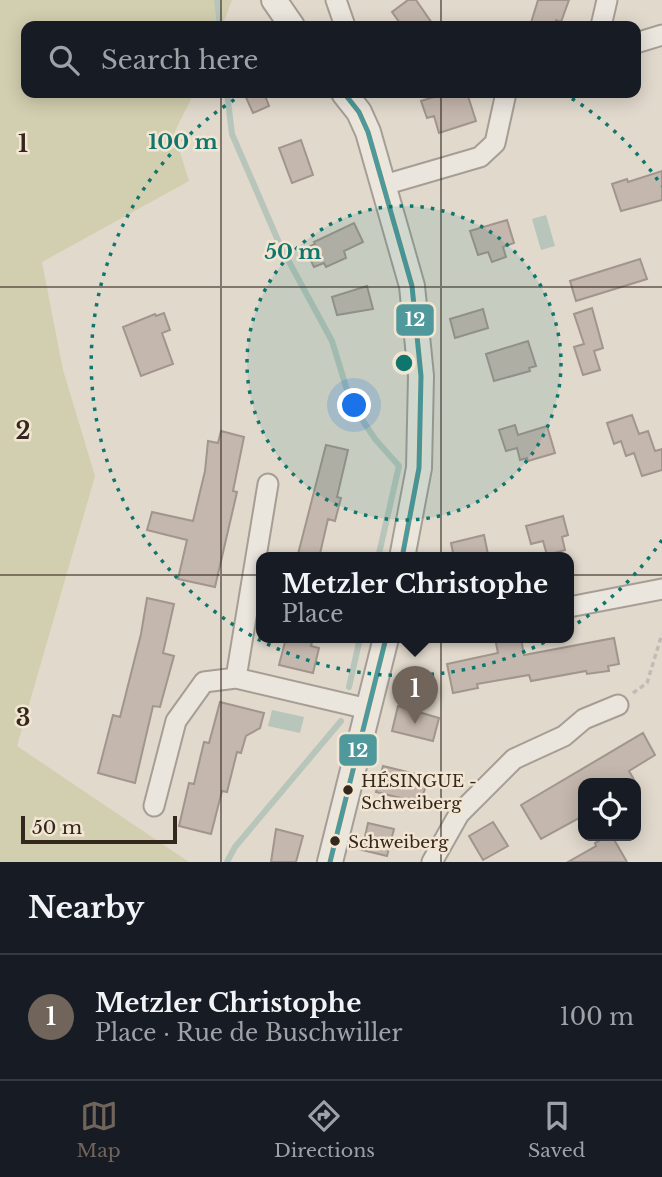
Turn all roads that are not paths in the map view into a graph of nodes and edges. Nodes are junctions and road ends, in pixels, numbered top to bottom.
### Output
1 (274, 0) edge
2 (336, 0) edge
3 (607, 0) edge
4 (289, 21) edge
5 (343, 21) edge
6 (602, 21) edge
7 (662, 35) edge
8 (641, 41) edge
9 (348, 98) edge
10 (505, 98) edge
11 (384, 185) junction
12 (268, 484) dead end
13 (257, 552) edge
14 (403, 552) edge
15 (256, 557) edge
16 (662, 590) edge
17 (574, 606) edge
18 (385, 643) edge
19 (236, 678) junction
20 (618, 705) road end
21 (368, 709) junction
22 (154, 806) dead end
23 (330, 862) edge
24 (432, 862) edge

1 - 4 street
2 - 5 street
3 - 6 street
7 - 8 street
9 - 11 street
10 - 11 street
11 - 14 street
12 - 13 street
15 - 19 street
16 - 17 street
18 - 21 street
19 - 21 street
19 - 22 street
20 - 24 street
21 - 23 street

